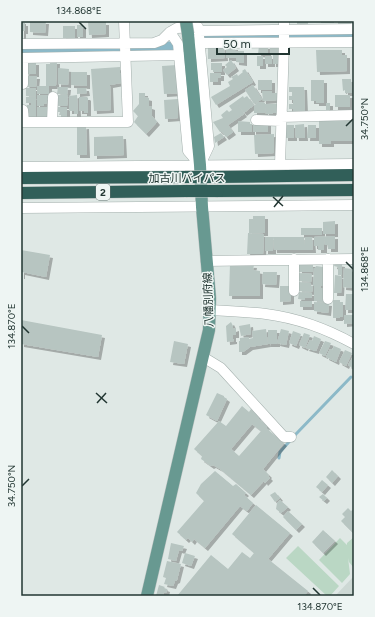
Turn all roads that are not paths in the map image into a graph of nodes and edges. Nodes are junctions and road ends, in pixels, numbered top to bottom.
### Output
1 (124, 21) edge
2 (177, 25) edge
3 (195, 28) edge
4 (354, 29) edge
5 (284, 33) edge
6 (354, 42) edge
7 (200, 43) junction
8 (21, 44) edge
9 (125, 50) junction
10 (180, 55) junction
11 (22, 58) edge
12 (23, 84) dead end
13 (52, 97) dead end
14 (24, 110) dead end
15 (354, 115) edge
16 (281, 119) junction
17 (256, 120) dead end
18 (23, 122) edge
19 (52, 122) junction
20 (280, 164) junction
21 (354, 164) edge
22 (200, 165) junction
23 (21, 167) edge
24 (354, 175) edge
25 (21, 178) edge
26 (354, 190) edge
27 (21, 193) edge
28 (354, 205) edge
29 (202, 207) junction
30 (21, 208) edge
31 (294, 259) junction
32 (328, 259) junction
33 (354, 259) edge
34 (206, 261) junction
35 (294, 291) dead end
36 (328, 299) dead end
37 (210, 310) junction
38 (354, 344) edge
39 (203, 357) junction
40 (291, 437) dead end
41 (147, 596) edge

1 - 9 street
2 - 3 main road, 八幡別府線, bridge
2 - 9 street
2 - 10 street
3 - 5 street
3 - 7 street
3 - 22 main road, 八幡別府線
4 - 5 street
5 - 6 street
5 - 7 street
5 - 16 street
7 - 22 street
8 - 9 street
9 - 10 street
9 - 11 street
9 - 19 street
10 - 22 street
11 - 12 street
13 - 19 street
14 - 18 street
15 - 16 street
16 - 17 street
16 - 20 street
18 - 19 street
20 - 21 street
20 - 22 street
22 - 23 street
22 - 29 main road, 八幡別府線
24 - 25 highway, 加古川バイパス / 2, bridge
26 - 27 highway, 加古川バイパス / 2, bridge
28 - 29 street
29 - 30 street
29 - 34 main road, 八幡別府線
31 - 32 street
31 - 34 street
31 - 35 street
32 - 33 street
32 - 36 street
34 - 37 main road, 八幡別府線
37 - 38 street
37 - 39 main road, 八幡別府線
39 - 40 street
39 - 41 main road, 八幡別府線

